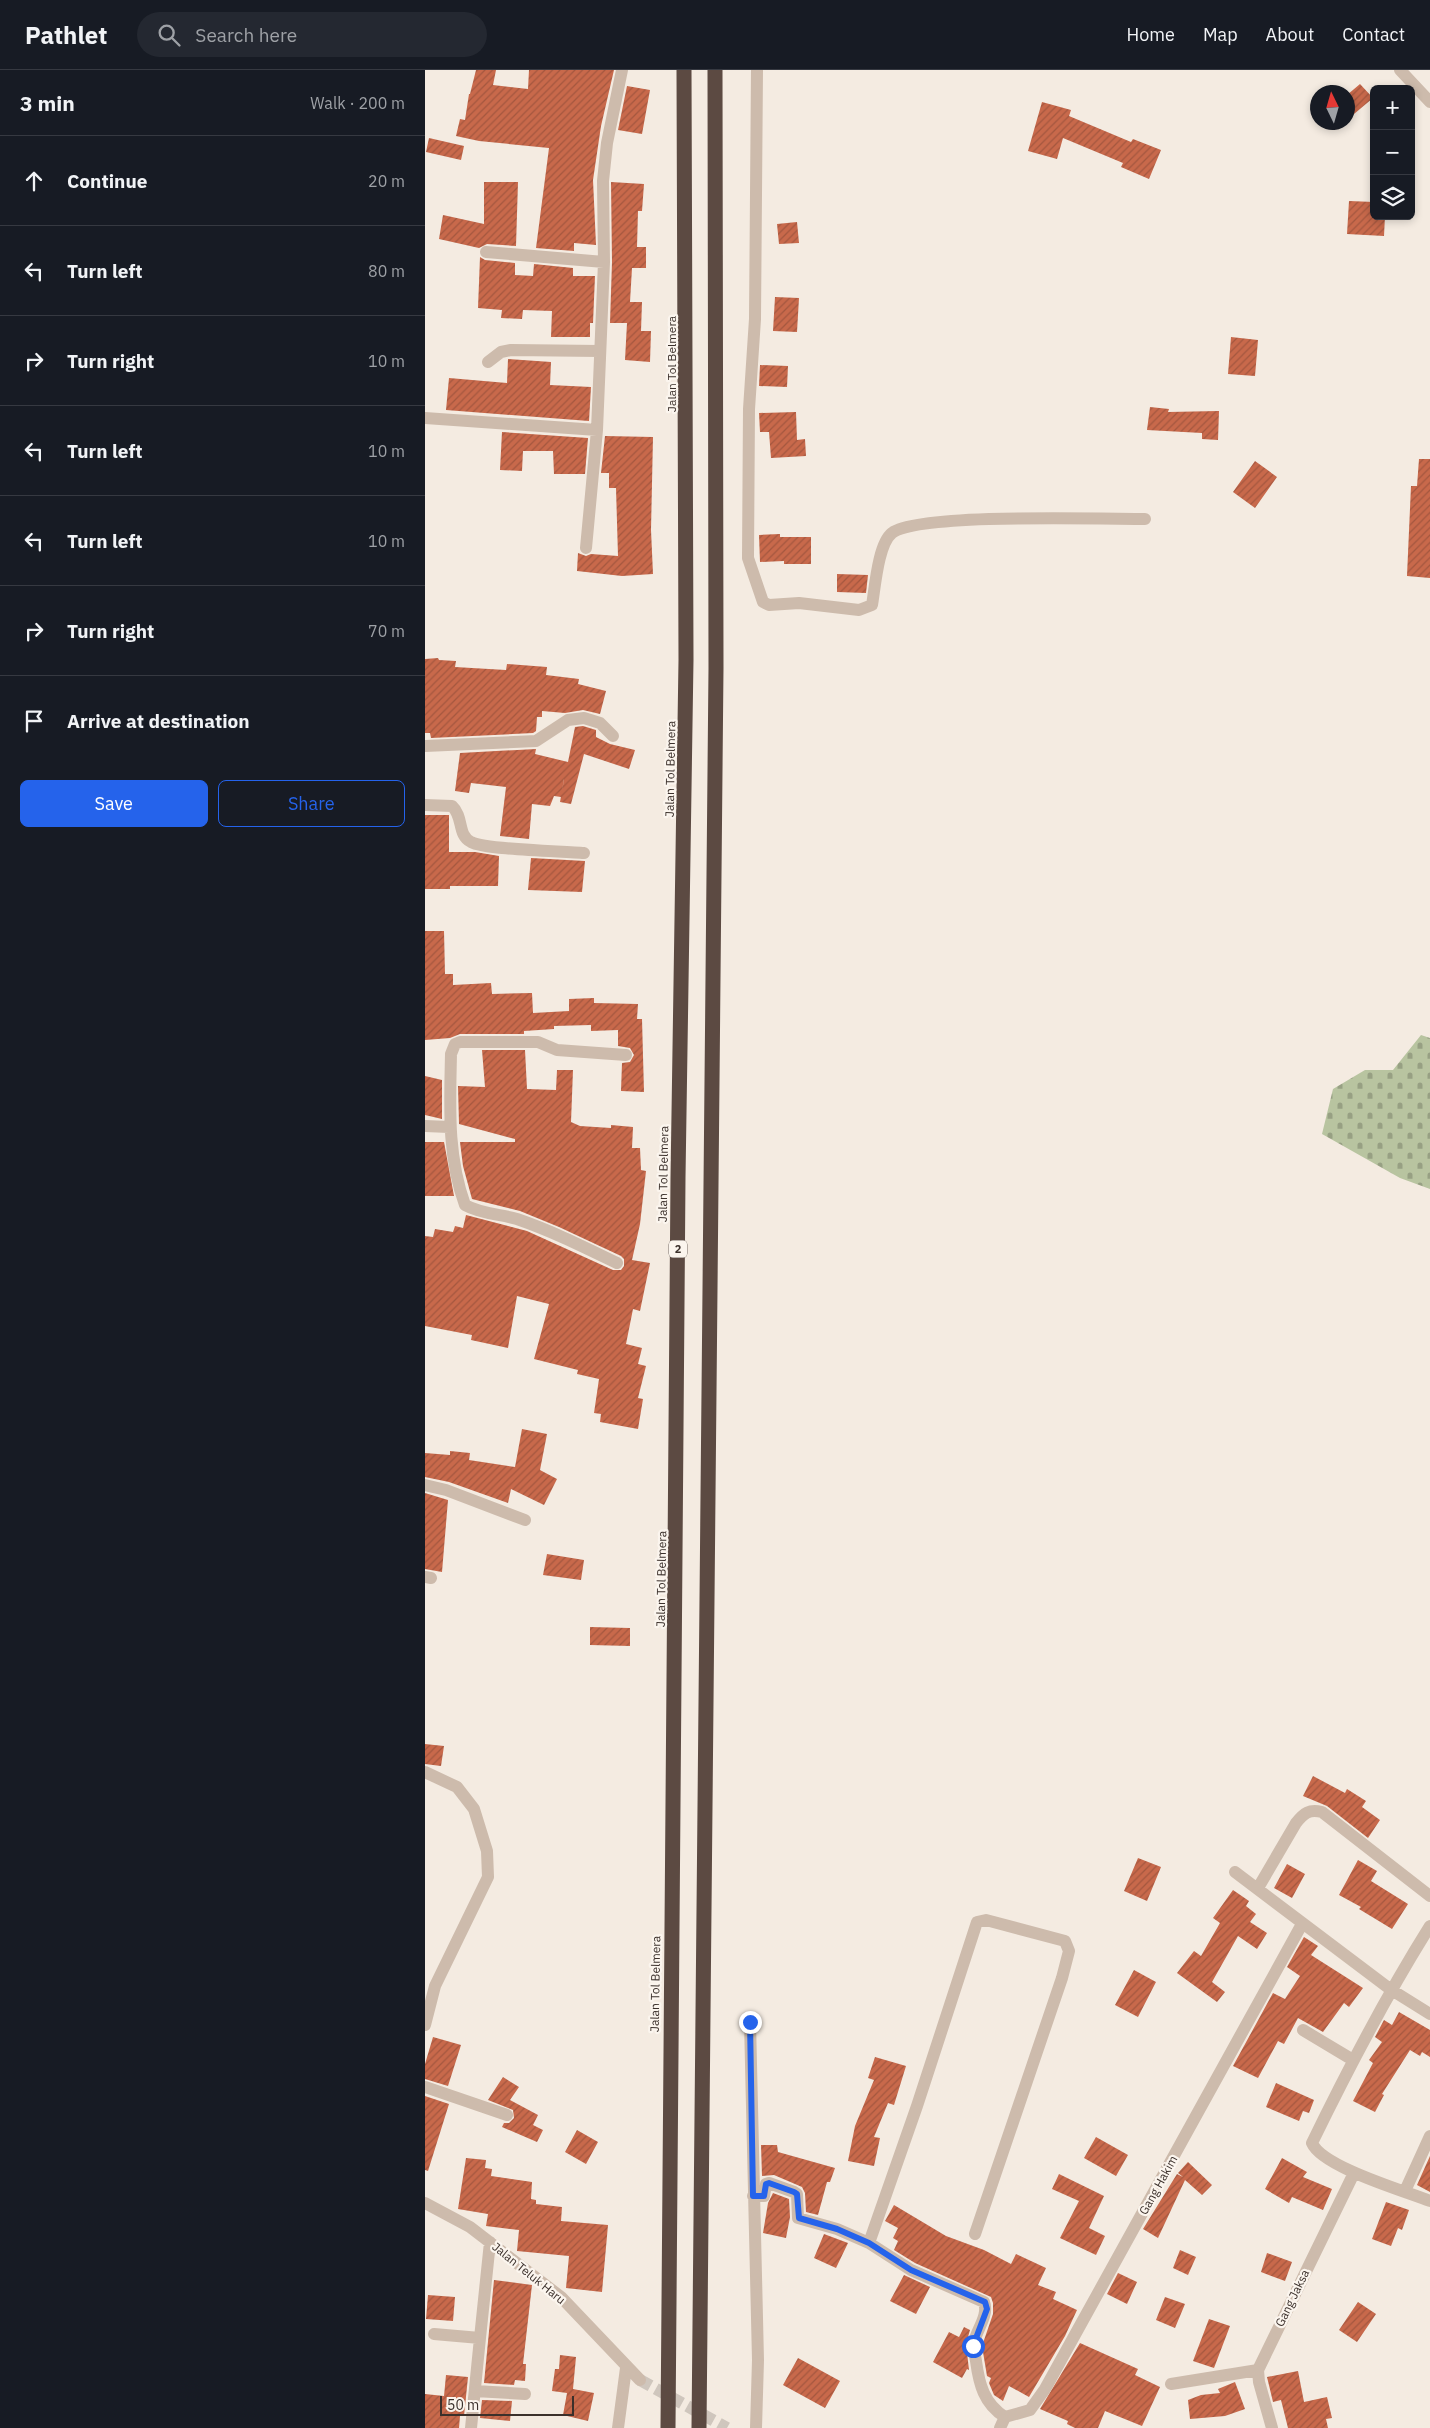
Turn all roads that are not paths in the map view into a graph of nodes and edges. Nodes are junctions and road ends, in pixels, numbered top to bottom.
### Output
1 (622, 70) edge
2 (685, 70) edge
3 (715, 70) edge
4 (757, 70) edge
5 (1400, 70) edge
6 (1430, 102) edge
7 (485, 252) dead end
8 (604, 262) junction
9 (600, 351) junction
10 (488, 362) dead end
11 (425, 418) edge
12 (597, 430) junction
13 (1145, 519) dead end
14 (586, 548) dead end
15 (613, 736) dead end
16 (425, 746) edge
17 (425, 804) edge
18 (584, 852) dead end
19 (626, 1055) dead end
20 (425, 1126) edge
21 (449, 1126) junction
22 (617, 1263) dead end
23 (425, 1485) edge
24 (525, 1520) dead end
25 (425, 1772) edge
26 (1235, 1872) dead end
27 (1258, 1888) junction
28 (1430, 1896) edge
29 (1302, 1924) junction
30 (1430, 1926) edge
31 (1391, 1989) junction
32 (1430, 2014) edge
33 (750, 2022) dead end
34 (425, 2025) edge
35 (1303, 2030) dead end
36 (1353, 2060) junction
37 (425, 2087) edge
38 (507, 2116) dead end
39 (1430, 2136) edge
40 (1354, 2173) junction
41 (1405, 2191) junction
42 (753, 2196) junction
43 (1430, 2201) edge
44 (425, 2203) edge
45 (975, 2234) dead end
46 (490, 2242) junction
47 (869, 2243) junction
48 (434, 2334) dead end
49 (480, 2338) junction
50 (626, 2368) junction
51 (1258, 2370) junction
52 (640, 2380) tunnel mouth
53 (1171, 2384) dead end
54 (475, 2391) junction
55 (525, 2394) dead end
56 (1003, 2422) edge
57 (471, 2428) edge
58 (618, 2428) edge
59 (668, 2428) edge
60 (699, 2428) edge
61 (757, 2428) edge
62 (1272, 2428) edge

1 - 8 street
2 - 59 highway, Jalan Tol Belmera / 2
3 - 60 highway
4 - 13 street
5 - 6 street
7 - 8 street
8 - 9 street
9 - 10 street
9 - 12 street
11 - 12 street
12 - 14 street
15 - 16 street
17 - 18 street
19 - 21 street
20 - 21 street
21 - 22 street
23 - 24 street
25 - 34 street
26 - 27 street
27 - 28 street
27 - 29 street
29 - 31 street
29 - 56 street, Gang Hakim
30 - 31 street
31 - 32 street
31 - 36 street
33 - 42 street
35 - 36 street
36 - 40 street
37 - 38 street
39 - 41 street
40 - 41 street
40 - 51 street, Gang Jaksa
41 - 43 street
42 - 47 street
42 - 61 street
44 - 46 street, Jalan Teluk Haru
45 - 47 street
46 - 49 street
46 - 50 street, Jalan Teluk Haru
47 - 56 street
48 - 49 street
49 - 54 street
50 - 52 street, Jalan Teluk Haru
50 - 58 street
51 - 53 street
51 - 62 street
54 - 55 street
54 - 57 street

